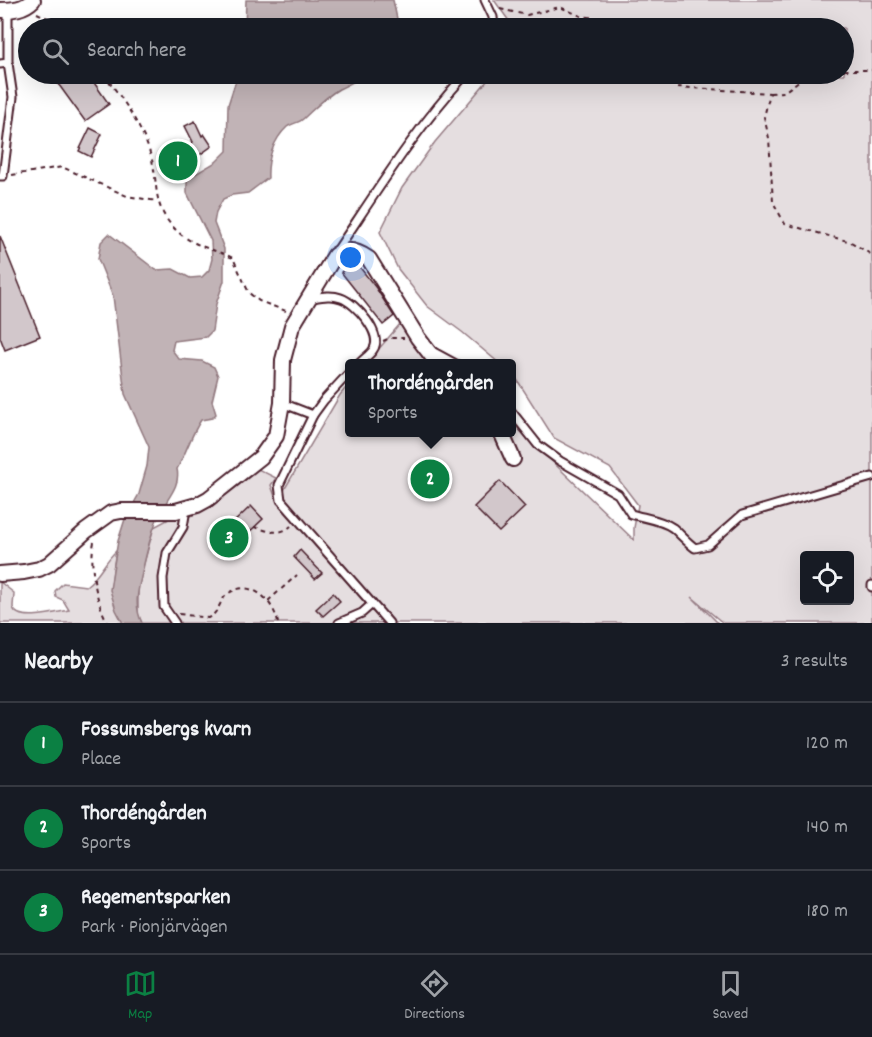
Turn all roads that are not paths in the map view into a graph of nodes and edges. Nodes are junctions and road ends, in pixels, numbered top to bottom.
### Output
1 (485, 0) edge
2 (30, 3) edge
3 (4, 10) edge
4 (492, 18) edge
5 (4, 64) edge
6 (457, 84) edge
7 (2, 176) edge
8 (335, 255) junction
9 (308, 299) junction
10 (422, 343) junction
11 (364, 359) edge
12 (435, 359) edge
13 (449, 359) edge
14 (345, 377) edge
15 (282, 403) junction
16 (313, 415) junction
17 (516, 417) edge
18 (503, 437) edge
19 (513, 459) dead end
20 (872, 477) edge
21 (181, 510) junction
22 (0, 574) edge
23 (372, 604) junction
24 (175, 623) edge
25 (339, 623) edge
26 (389, 623) edge

1 - 4 lane
2 - 3 street
3 - 5 lane
5 - 7 lane
6 - 8 lane
8 - 9 street
8 - 10 street
9 - 11 lane
9 - 15 street
10 - 12 street
10 - 13 lane
14 - 16 lane
15 - 16 lane
15 - 21 street
16 - 23 lane
17 - 20 lane
18 - 19 street
21 - 22 street
21 - 24 lane
23 - 25 lane
23 - 26 lane

